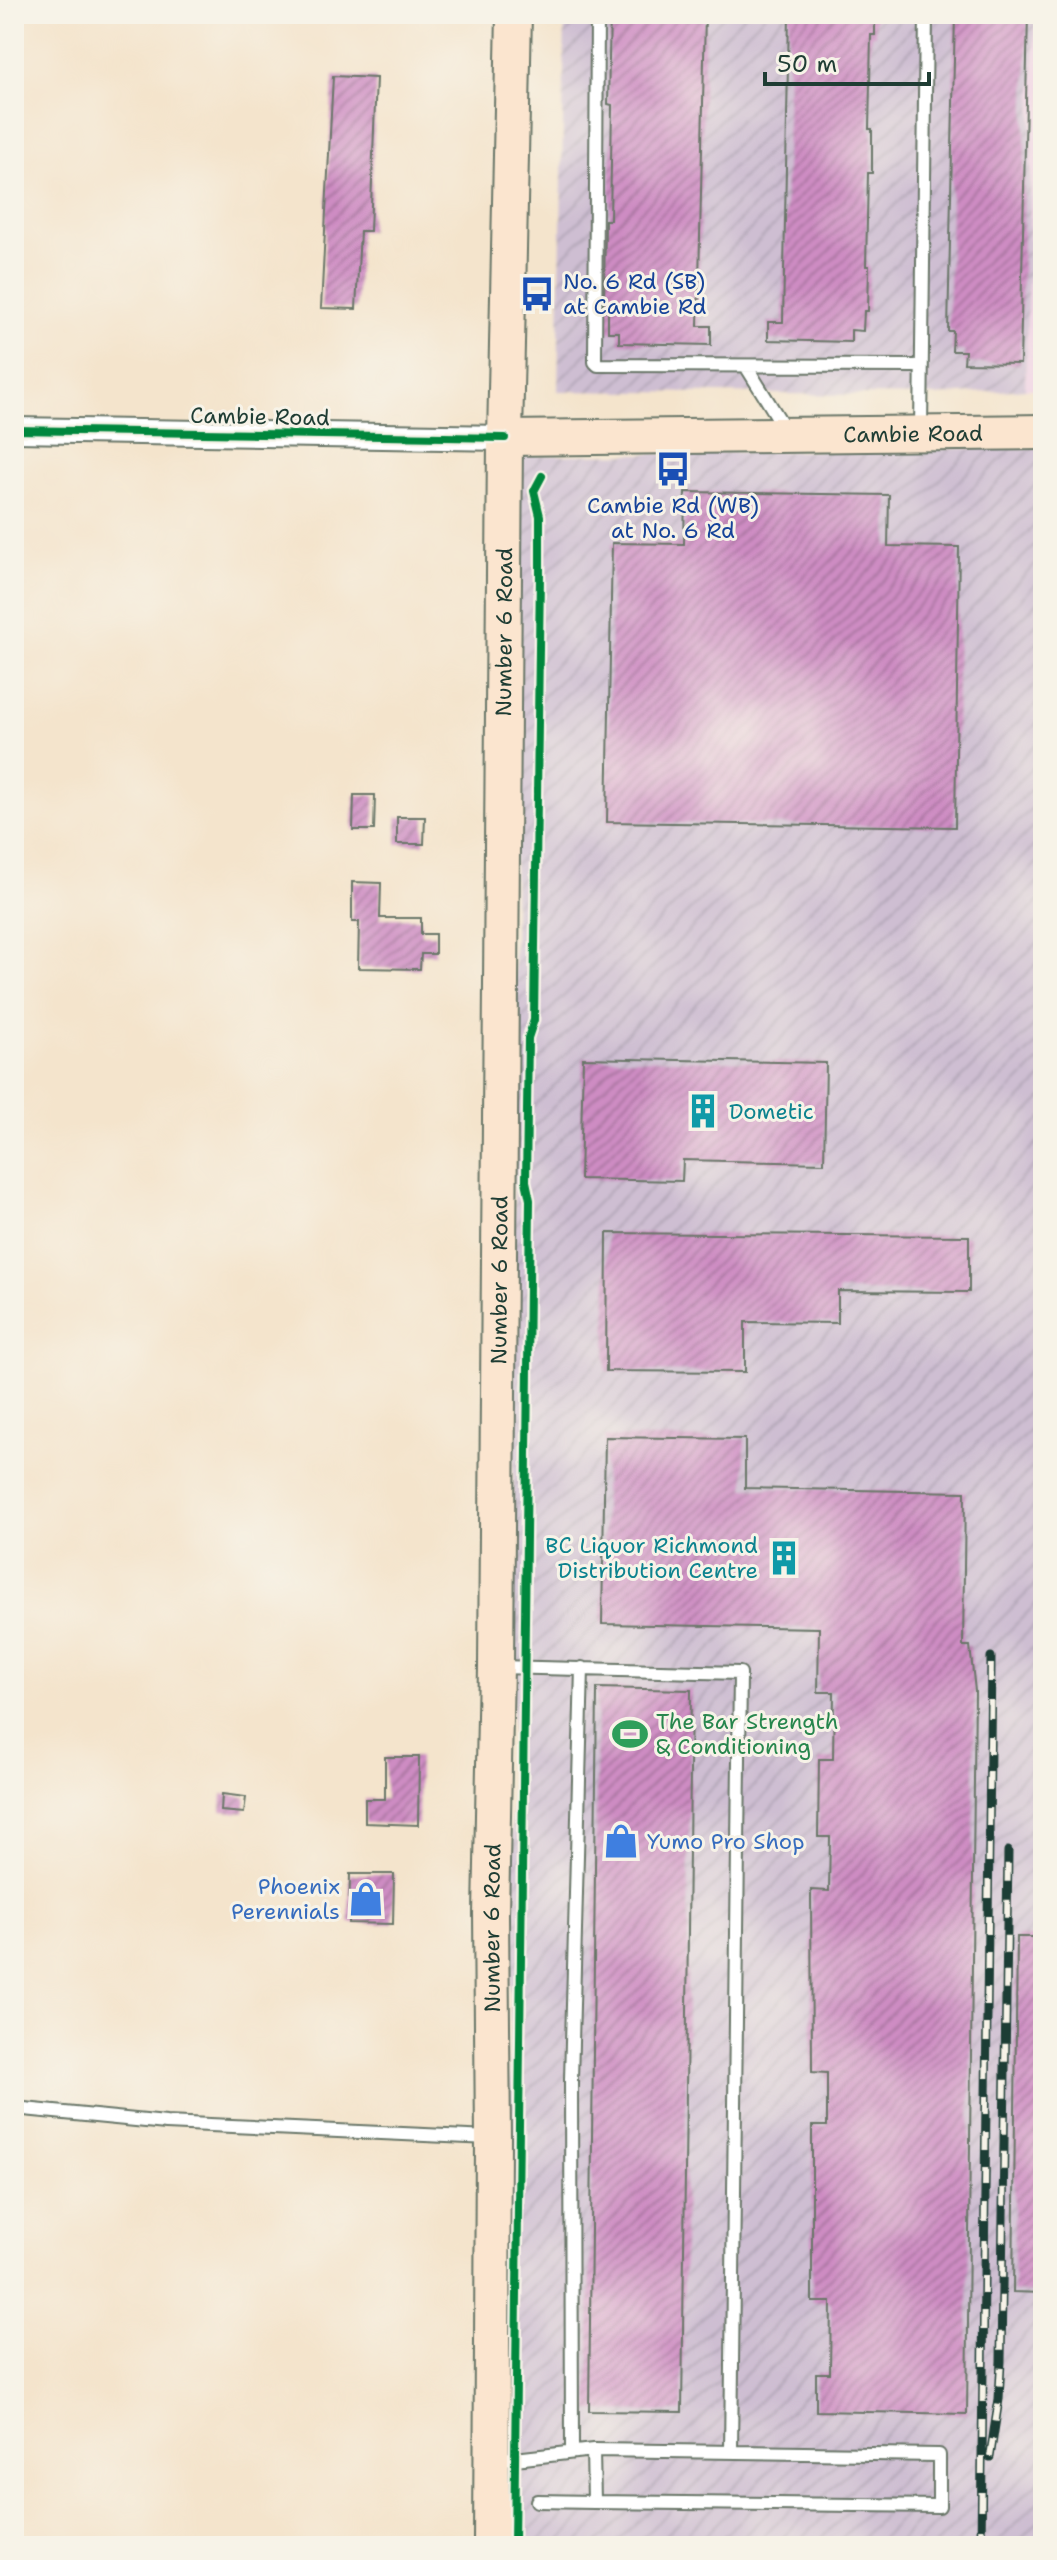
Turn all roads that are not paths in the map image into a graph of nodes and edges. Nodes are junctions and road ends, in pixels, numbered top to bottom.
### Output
1 (514, 14) edge
2 (597, 14) edge
3 (926, 14) edge
4 (746, 366) junction
5 (921, 366) junction
6 (14, 430) edge
7 (1043, 432) edge
8 (921, 434) junction
9 (789, 435) junction
10 (505, 438) junction
11 (496, 1667) junction
12 (582, 1668) junction
13 (14, 2108) edge
14 (493, 2138) junction
15 (593, 2450) junction
16 (572, 2452) junction
17 (731, 2452) junction
18 (492, 2457) junction
19 (537, 2501) dead end
20 (594, 2502) junction
21 (491, 2546) edge

1 - 10 main road, Number 6 Road
2 - 4 lane
3 - 5 lane
4 - 5 lane
4 - 9 lane
5 - 8 lane
6 - 10 street, Cambie Road
7 - 8 main road, Cambie Road
8 - 9 main road, Cambie Road
9 - 10 main road, Cambie Road
10 - 11 main road, Number 6 Road
11 - 12 lane
11 - 14 main road, Number 6 Road
12 - 16 lane
12 - 17 lane
13 - 14 lane
14 - 18 main road, Number 6 Road
15 - 16 lane
15 - 17 lane
15 - 20 lane
16 - 18 lane
17 - 20 lane
18 - 21 main road, Number 6 Road
19 - 20 lane

